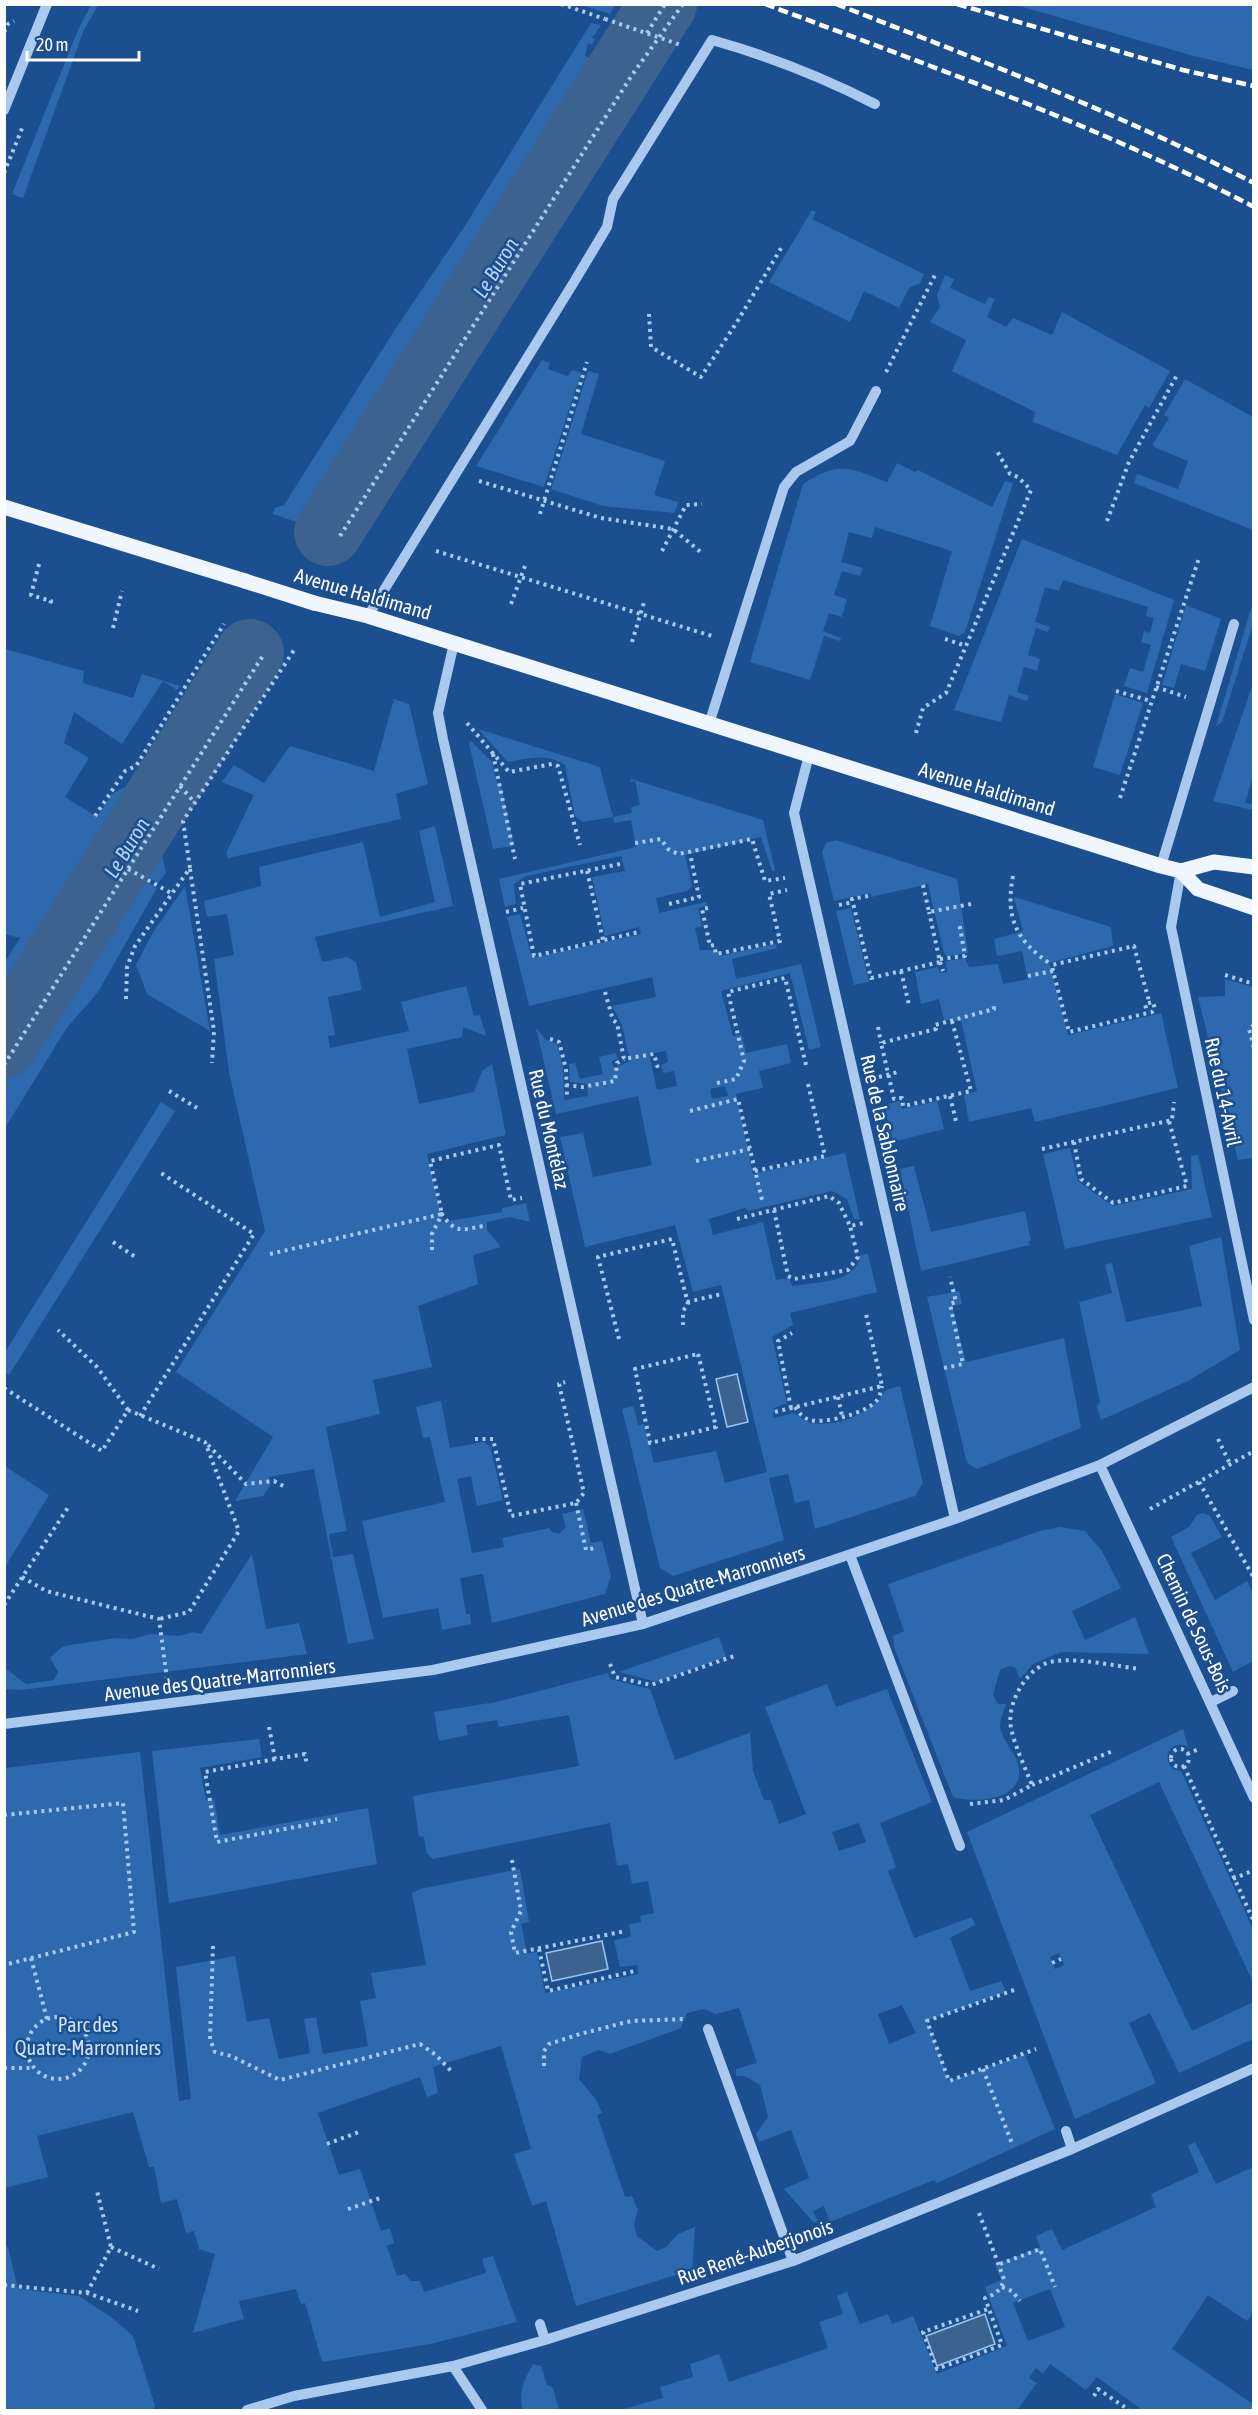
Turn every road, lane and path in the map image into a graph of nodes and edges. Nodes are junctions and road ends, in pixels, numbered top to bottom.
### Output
1 (47, 4) edge
2 (561, 4) edge
3 (665, 4) edge
4 (683, 4) edge
5 (647, 33) junction
6 (681, 45) dead end
7 (875, 104) dead end
8 (4, 110) edge
9 (783, 245) dead end
10 (936, 273) dead end
11 (649, 314) dead end
12 (587, 362) dead end
13 (1177, 375) dead end
14 (876, 391) joint
15 (998, 450) dead end
16 (475, 480) dead end
17 (544, 501) junction
18 (702, 504) dead end
19 (4, 507) edge
20 (540, 514) dead end
21 (1107, 520) dead end
22 (673, 529) junction
23 (340, 536) dead end
24 (441, 540) dead end
25 (662, 550) dead end
26 (703, 554) dead end
27 (1199, 558) dead end
28 (526, 563) dead end
29 (39, 564) dead end
30 (522, 577) junction
31 (122, 591) dead end
32 (645, 599) dead end
33 (511, 604) dead end
34 (49, 607) dead end
35 (640, 614) junction
36 (368, 615) junction
37 (224, 624) dead end
38 (1234, 624) dead end
39 (112, 628) dead end
40 (715, 637) dead end
41 (945, 639) dead end
42 (632, 642) dead end
43 (454, 643) junction
44 (966, 646) junction
45 (296, 647) dead end
46 (264, 654) dead end
47 (1155, 687) junction
48 (1116, 690) dead end
49 (1151, 700) junction
50 (1209, 704) junction
51 (464, 720) dead end
52 (709, 724) junction
53 (916, 733) dead end
54 (492, 752) junction
55 (809, 755) junction
56 (180, 786) junction
57 (1120, 798) dead end
58 (195, 803) junction
59 (95, 816) dead end
60 (636, 843) dead end
61 (580, 845) dead end
62 (690, 853) junction
63 (515, 859) dead end
64 (620, 864) dead end
65 (1161, 866) junction
66 (1254, 867) edge
67 (190, 868) junction
68 (128, 869) junction
69 (587, 870) junction
70 (1181, 870) junction
71 (1012, 876) dead end
72 (786, 878) dead end
73 (923, 885) dead end
74 (789, 889) dead end
75 (171, 893) junction
76 (868, 896) dead end
77 (669, 904) dead end
78 (971, 904) dead end
79 (523, 908) junction
80 (708, 908) dead end
81 (1254, 908) edge
82 (929, 912) junction
83 (502, 913) dead end
84 (959, 922) dead end
85 (639, 932) dead end
86 (603, 940) junction
87 (940, 961) junction
88 (1052, 965) junction
89 (942, 970) dead end
90 (1053, 970) junction
91 (901, 971) junction
92 (1225, 975) dead end
93 (1028, 976) dead end
94 (1254, 984) edge
95 (605, 992) dead end
96 (126, 999) dead end
97 (1149, 1001) junction
98 (993, 1002) dead end
99 (909, 1005) dead end
100 (1147, 1012) junction
101 (952, 1020) junction
102 (1254, 1025) edge
103 (878, 1027) dead end
104 (550, 1039) dead end
105 (881, 1043) junction
106 (1254, 1048) edge
107 (624, 1059) junction
108 (212, 1063) dead end
109 (4, 1065) edge
110 (807, 1069) dead end
111 (659, 1072) dead end
112 (717, 1083) dead end
113 (808, 1084) dead end
114 (566, 1085) junction
115 (169, 1090) dead end
116 (950, 1095) junction
117 (567, 1098) dead end
118 (1174, 1102) dead end
119 (197, 1108) dead end
120 (690, 1110) dead end
121 (1169, 1120) junction
122 (956, 1121) dead end
123 (1074, 1142) junction
124 (750, 1149) junction
125 (1042, 1149) dead end
126 (696, 1161) dead end
127 (158, 1170) dead end
128 (755, 1170) junction
129 (529, 1196) dead end
130 (763, 1204) dead end
131 (774, 1210) junction
132 (442, 1214) junction
133 (737, 1219) dead end
134 (865, 1222) dead end
135 (483, 1226) dead end
136 (850, 1226) junction
137 (113, 1242) dead end
138 (432, 1250) dead end
139 (270, 1254) dead end
140 (137, 1258) dead end
141 (950, 1277) dead end
142 (722, 1294) dead end
143 (687, 1302) junction
144 (866, 1314) dead end
145 (1254, 1320) edge
146 (683, 1325) dead end
147 (58, 1330) dead end
148 (792, 1333) dead end
149 (619, 1339) dead end
150 (938, 1369) dead end
151 (571, 1381) dead end
152 (882, 1386) junction
153 (1254, 1387) edge
154 (4, 1388) edge
155 (639, 1392) joint
156 (838, 1397) junction
157 (793, 1407) junction
158 (128, 1410) junction
159 (775, 1412) dead end
160 (140, 1416) junction
161 (842, 1417) junction
162 (475, 1439) dead end
163 (1218, 1439) dead end
164 (205, 1442) junction
165 (1254, 1451) edge
166 (1230, 1464) junction
167 (1100, 1465) junction
168 (1199, 1482) junction
169 (285, 1487) dead end
170 (576, 1503) junction
171 (69, 1506) dead end
172 (1150, 1509) dead end
173 (955, 1519) junction
174 (595, 1548) dead end
175 (850, 1555) junction
176 (22, 1577) junction
177 (1254, 1578) edge
178 (4, 1605) edge
179 (159, 1619) junction
180 (643, 1624) junction
181 (737, 1655) dead end
182 (610, 1664) dead end
183 (1140, 1669) dead end
184 (167, 1679) dead end
185 (1233, 1690) dead end
186 (1211, 1702) junction
187 (4, 1724) edge
188 (269, 1727) dead end
189 (1199, 1749) dead end
190 (1115, 1750) dead end
191 (1187, 1754) junction
192 (275, 1759) junction
193 (307, 1766) dead end
194 (1184, 1766) junction
195 (1032, 1785) junction
196 (1254, 1798) edge
197 (943, 1803) junction
198 (4, 1815) edge
199 (337, 1819) dead end
200 (960, 1846) dead end
201 (512, 1860) dead end
202 (1254, 1870) edge
203 (1233, 1879) junction
204 (1254, 1922) edge
205 (626, 1930) dead end
206 (213, 1946) dead end
207 (539, 1949) junction
208 (31, 1958) junction
209 (1061, 1959) dead end
210 (1052, 1963) dead end
211 (4, 1965) edge
212 (635, 1971) dead end
213 (1014, 1990) dead end
214 (47, 2019) junction
215 (708, 2029) joint
216 (1036, 2049) dead end
217 (544, 2066) dead end
218 (4, 2068) edge
219 (33, 2068) junction
220 (1254, 2068) edge
221 (983, 2069) junction
222 (451, 2071) dead end
223 (1066, 2131) dead end
224 (359, 2132) dead end
225 (327, 2144) dead end
226 (1072, 2149) junction
227 (1016, 2155) dead end
228 (970, 2190) junction
229 (98, 2191) dead end
230 (380, 2198) dead end
231 (348, 2209) dead end
232 (111, 2247) junction
233 (793, 2260) junction
234 (1000, 2264) junction
235 (159, 2269) dead end
236 (4, 2285) edge
237 (1002, 2287) junction
238 (1055, 2287) dead end
239 (87, 2293) junction
240 (1020, 2301) dead end
241 (988, 2309) junction
242 (138, 2311) dead end
243 (540, 2324) dead end
244 (545, 2340) junction
245 (453, 2366) junction
246 (1094, 2396) dead end
247 (248, 2410) edge
248 (482, 2410) edge
249 (1129, 2410) edge

1 - 8 street
2 - 5 path, bridge
3 - 5 path
4 - 23 path
5 - 6 path, bridge
7 - 36 street
9 - 11 path
10 - 14 path
12 - 17 path
13 - 21 path
14 - 52 street
15 - 44 path
16 - 17 path
17 - 20 path
17 - 22 path
18 - 22 path
19 - 36 main road, Avenue Haldimand, bridge
22 - 25 path
22 - 26 path
24 - 30 path
27 - 47 path
28 - 30 path
29 - 34 path
30 - 33 path
30 - 35 path
31 - 39 path
32 - 35 path
35 - 40 path
35 - 42 path
36 - 43 main road, Avenue Haldimand
37 - 59 path
38 - 50 street
41 - 44 path
43 - 52 main road, Avenue Haldimand
43 - 180 street, Rue du Montélaz
44 - 53 path
45 - 58 path
46 - 56 path
47 - 49 path
47 - 50 path
48 - 49 path
49 - 57 path
50 - 65 street
51 - 54 path
52 - 55 main road, Avenue Haldimand
54 - 61 path
54 - 63 path
55 - 65 main road, Avenue Haldimand
55 - 173 street, Rue de la Sablonnaire
56 - 58 path
56 - 68 path
58 - 67 path
60 - 62 path
62 - 72 path
62 - 77 path
64 - 69 path
65 - 70 main road, Avenue Haldimand
66 - 70 main road, Avenue Haldimand
67 - 75 path
67 - 108 path
68 - 75 path
68 - 109 path
69 - 79 path
69 - 86 path
70 - 81 main road
70 - 145 street, Rue du 14-Avril
71 - 88 path
73 - 82 path
74 - 80 path
75 - 96 path
76 - 91 path
78 - 82 path
79 - 83 path
79 - 86 path
82 - 87 path
84 - 87 path
85 - 86 path
87 - 89 path
87 - 91 path
88 - 90 path
88 - 97 path
90 - 93 path
90 - 100 path
91 - 99 path
92 - 94 path
95 - 107 path
97 - 100 path
97 - 100 path
98 - 101 path
101 - 105 path
101 - 116 path
102 - 106 path
103 - 105 path
104 - 114 path
105 - 116 path
107 - 111 path
107 - 114 path
110 - 112 path
113 - 128 path
114 - 117 path
115 - 119 path
116 - 122 path
118 - 121 path
120 - 124 path
121 - 123 path
121 - 123 path
123 - 125 path
124 - 126 path
124 - 128 path
127 - 160 path
128 - 130 path
129 - 132 path
131 - 133 path
131 - 136 path
131 - 136 path
132 - 135 path
132 - 138 path
132 - 139 path
134 - 136 path
137 - 140 path
141 - 150 path
142 - 143 path
143 - 146 path
143 - 149 path
144 - 152 path
147 - 158 path
148 - 157 path
151 - 170 path
152 - 156 path
152 - 161 path
153 - 167 street, Avenue des Quatre-Marronniers
154 - 158 path
155 - 155 path
156 - 157 path
156 - 161 path
157 - 159 path
157 - 161 path
158 - 160 path
160 - 164 path
162 - 170 path
163 - 166 path
164 - 169 path
164 - 179 path
165 - 166 path
166 - 168 path
167 - 173 street, Avenue des Quatre-Marronniers
167 - 186 street, Chemin de Sous-Bois
168 - 172 path
168 - 177 path
170 - 174 path
171 - 176 path
173 - 175 street, Avenue des Quatre-Marronniers
175 - 180 street, Avenue des Quatre-Marronniers
175 - 197 street
176 - 178 path
176 - 179 path
179 - 184 path
180 - 187 street, Avenue des Quatre-Marronniers
181 - 182 path
183 - 195 path
185 - 186 street
186 - 196 street, Chemin de Sous-Bois
188 - 192 path
189 - 191 path
190 - 195 path
191 - 194 path
191 - 194 path
192 - 193 path
192 - 199 path
194 - 203 path
195 - 197 path
197 - 200 street
198 - 208 path
201 - 207 path
202 - 203 path
203 - 204 path
205 - 207 path
206 - 222 path
207 - 212 path
208 - 211 path
208 - 214 path
209 - 210 path
213 - 221 path
214 - 219 path
214 - 219 path
215 - 217 path
215 - 233 street
216 - 221 path
218 - 219 path
220 - 226 street, Rue René-Auberjonois
221 - 227 path
223 - 226 street
224 - 225 path
226 - 228 street, Rue René-Auberjonois
228 - 233 street, Rue René-Auberjonois
228 - 234 path
229 - 232 path
230 - 231 path
232 - 235 path
232 - 239 path
233 - 244 street, Rue René-Auberjonois
234 - 237 path
234 - 238 path
236 - 239 path
237 - 240 path
237 - 241 path
239 - 242 path
241 - 241 path
243 - 244 street
244 - 245 street, Rue René-Auberjonois
245 - 247 street, Rue René-Auberjonois
245 - 248 street
246 - 249 path

